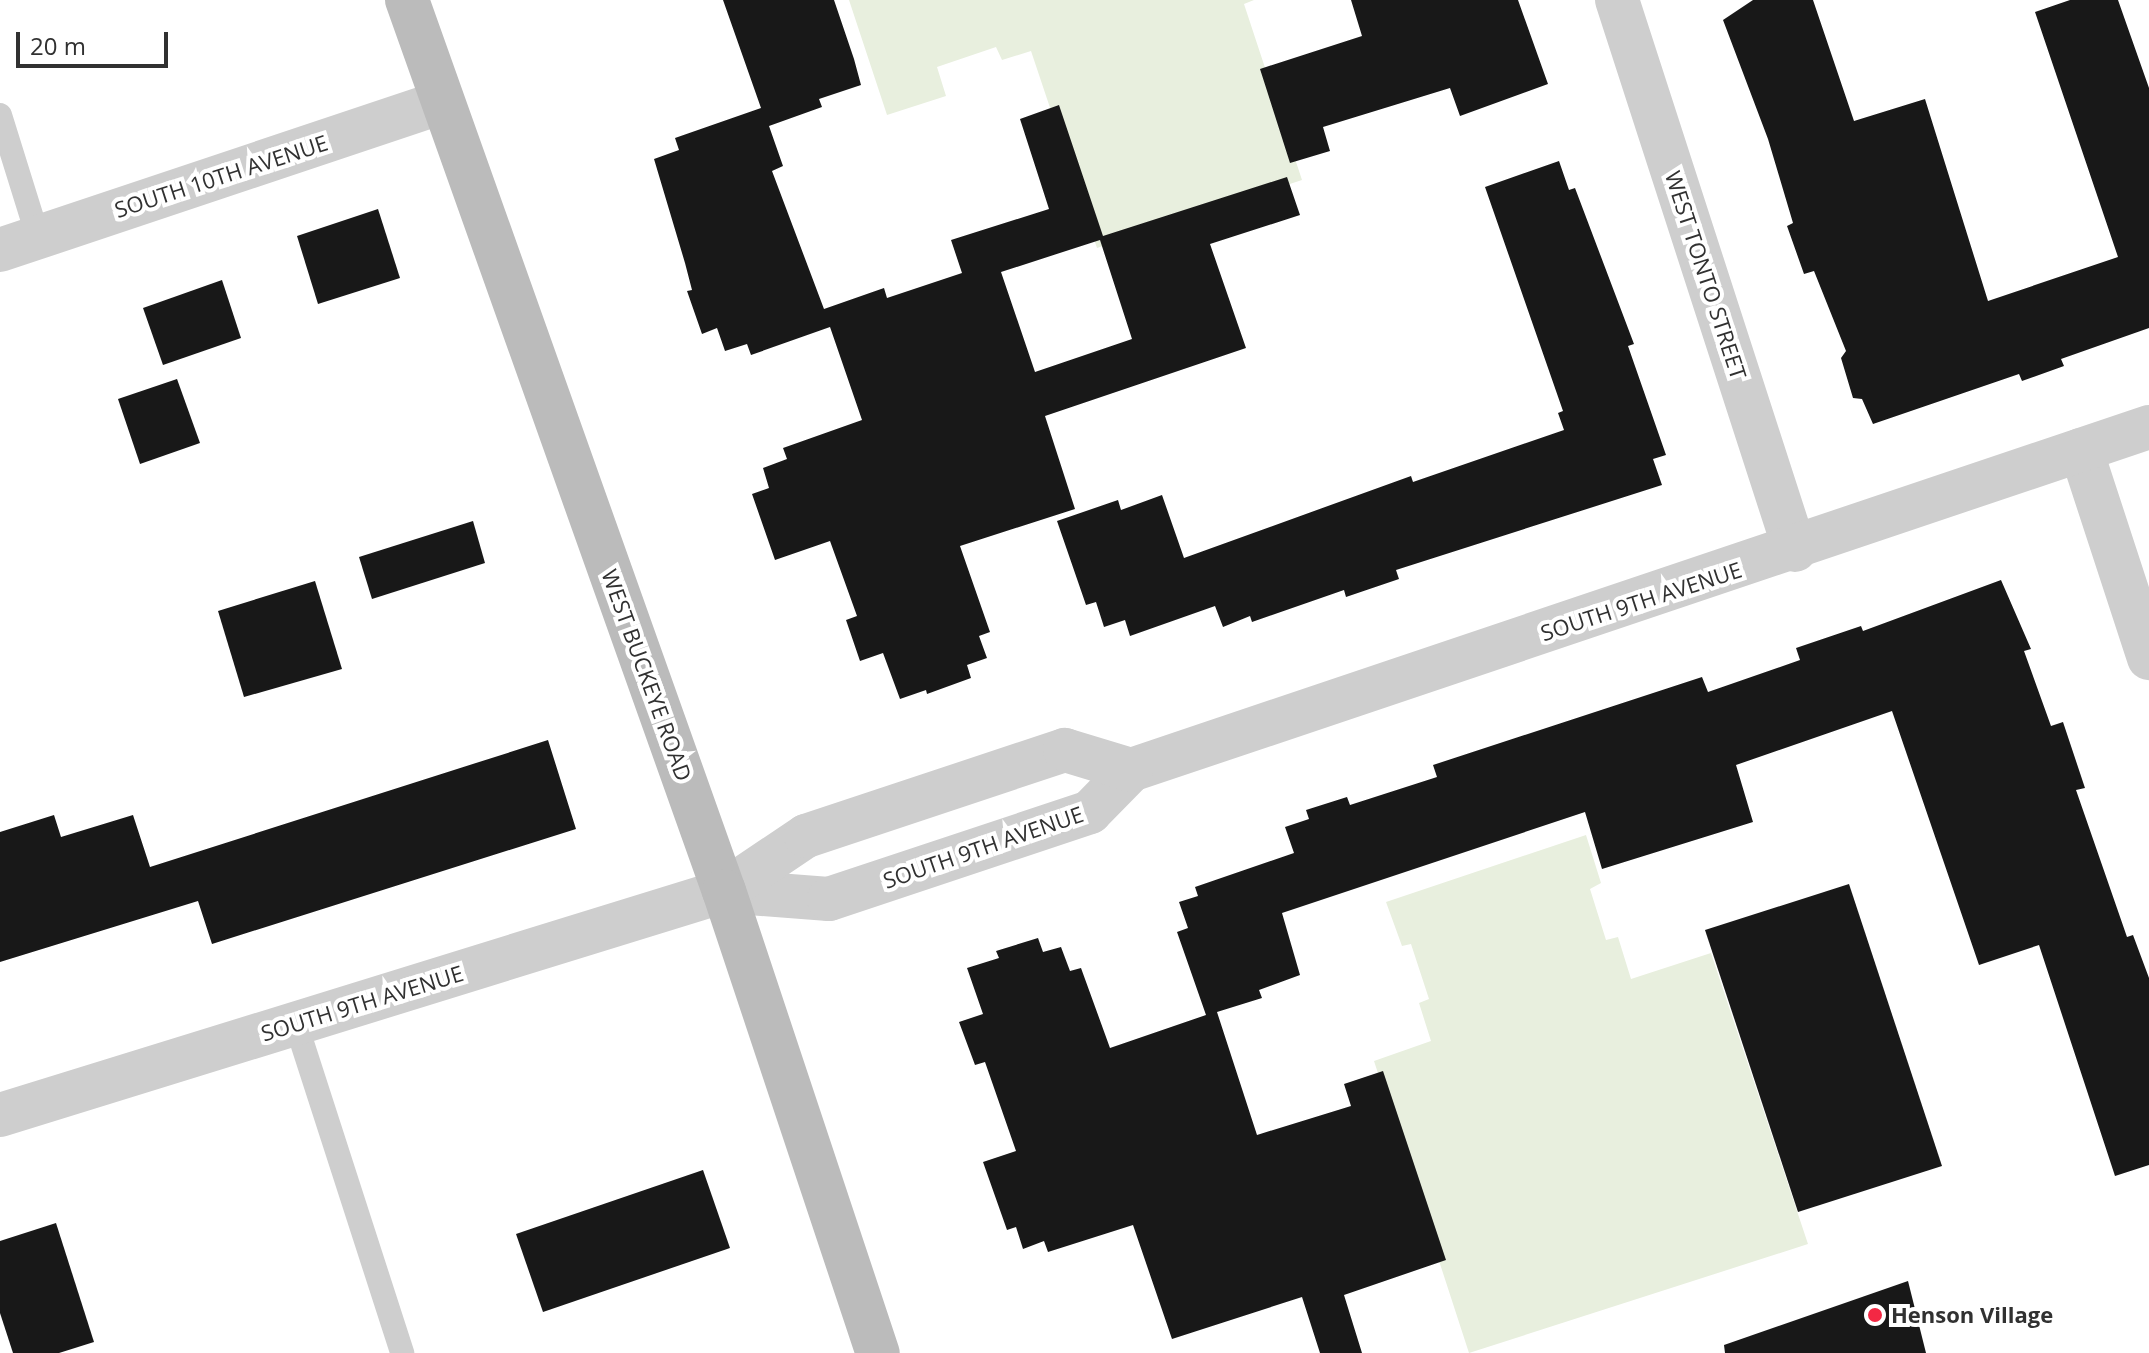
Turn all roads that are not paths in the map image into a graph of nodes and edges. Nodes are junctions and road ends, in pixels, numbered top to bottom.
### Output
1 (407, 0) edge
2 (1617, 0) edge
3 (442, 102) junction
4 (0, 115) edge
5 (19, 243) edge
6 (2149, 427) edge
7 (2081, 450) junction
8 (1795, 550) junction
9 (2149, 658) edge
10 (1131, 770) junction
11 (724, 891) junction
12 (296, 1024) junction
13 (0, 1115) edge
14 (402, 1353) edge
15 (878, 1353) edge

1 - 3 main road, WEST BUCKEYE ROAD
2 - 8 street, WEST TONTO STREET
3 - 5 street, SOUTH 10TH AVENUE
3 - 11 main road, WEST BUCKEYE ROAD
4 - 5 lane
6 - 7 street, SOUTH 9TH AVENUE
7 - 8 street, SOUTH 9TH AVENUE
7 - 9 street
8 - 10 street, SOUTH 9TH AVENUE
10 - 11 street, SOUTH 9TH AVENUE
10 - 11 street, SOUTH 9TH AVENUE
11 - 12 street, SOUTH 9TH AVENUE
11 - 15 main road, WEST BUCKEYE ROAD
12 - 13 street, SOUTH 9TH AVENUE
12 - 14 lane

